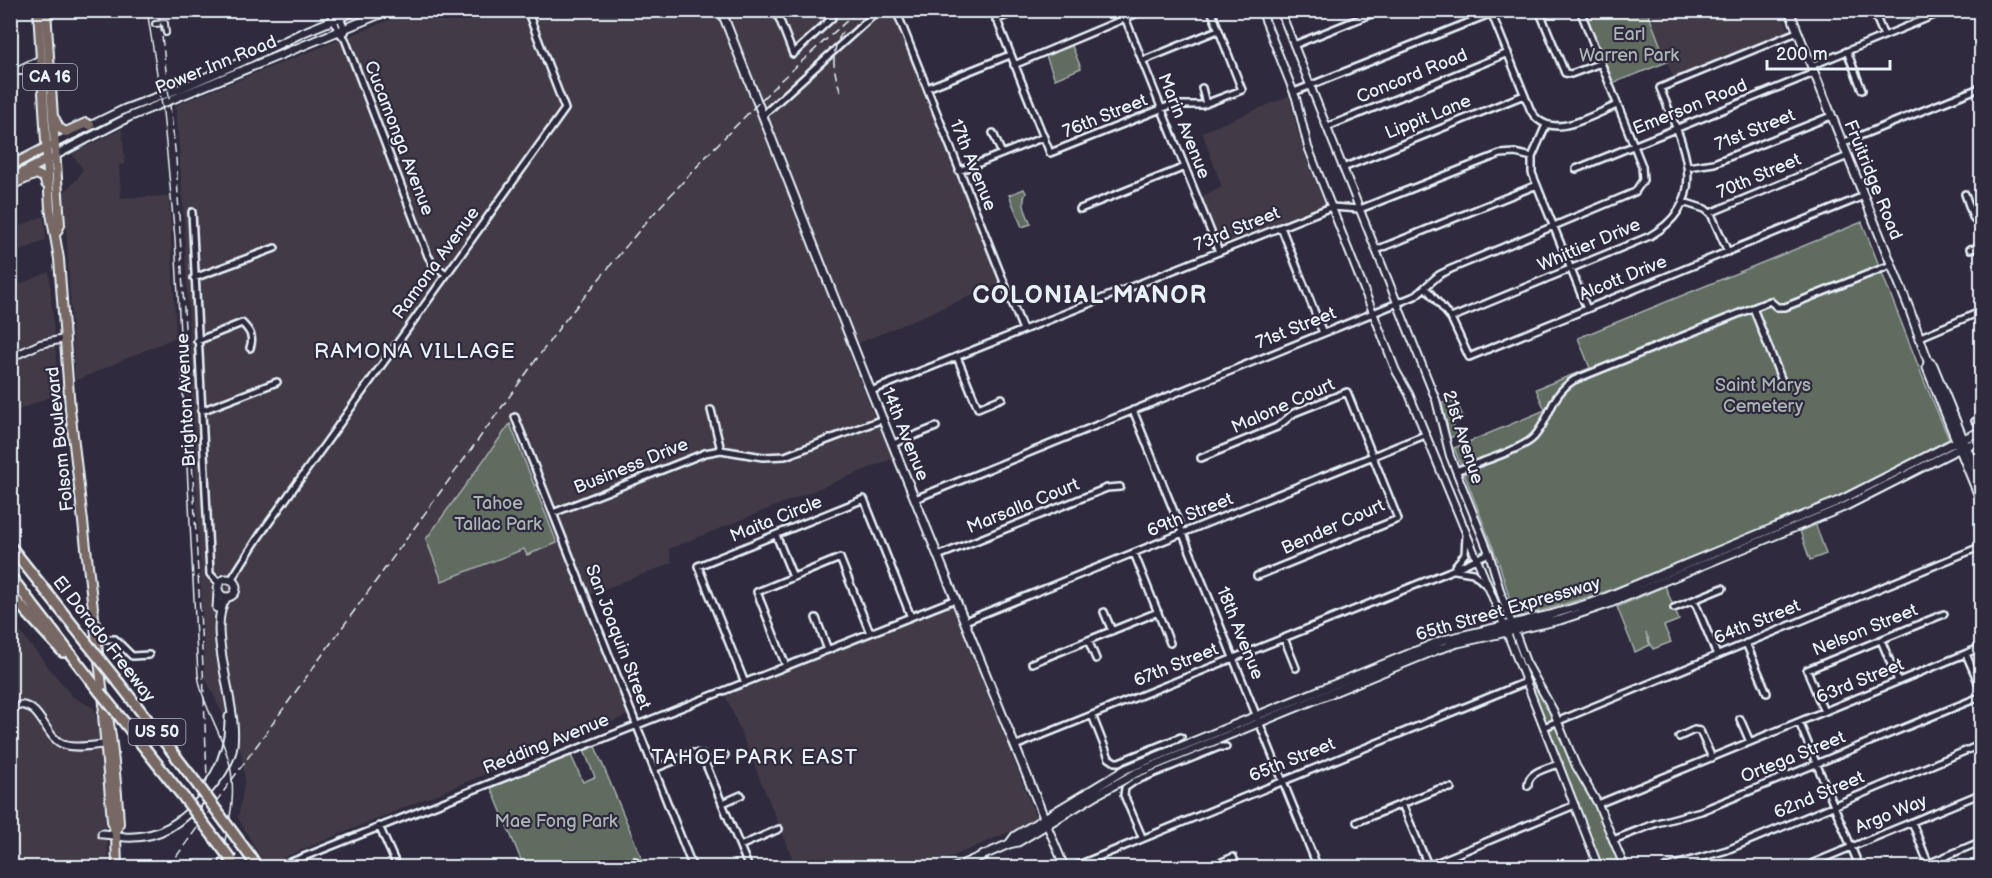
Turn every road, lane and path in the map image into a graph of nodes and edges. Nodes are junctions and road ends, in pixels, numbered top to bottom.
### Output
1 (38, 10) edge
2 (46, 10) edge
3 (330, 10) edge
4 (358, 10) edge
5 (390, 10) edge
6 (527, 10) edge
7 (721, 10) edge
8 (776, 10) edge
9 (829, 10) edge
10 (879, 10) edge
11 (896, 10) edge
12 (993, 10) edge
13 (1019, 10) edge
14 (1122, 10) edge
15 (1145, 10) edge
16 (1211, 10) edge
17 (1261, 10) edge
18 (1280, 10) edge
19 (1381, 10) edge
20 (1539, 10) edge
21 (1580, 10) edge
22 (1789, 10) edge
23 (1873, 10) edge
24 (1947, 10) edge
25 (1491, 12) edge
26 (338, 16) edge
27 (1125, 19) junction
28 (996, 20) junction
29 (155, 24) dead end
30 (342, 30) junction
31 (1218, 30) junction
32 (1797, 32) junction
33 (166, 33) dead end
34 (1884, 36) junction
35 (1294, 45) junction
36 (1847, 51) junction
37 (1508, 53) junction
38 (1010, 54) junction
39 (41, 59) junction
40 (1142, 61) junction
41 (1600, 63) junction
42 (1014, 65) junction
43 (1812, 70) junction
44 (13, 73) edge
45 (42, 82) junction
46 (1311, 86) junction
47 (1982, 87) edge
48 (927, 88) junction
49 (1202, 88) dead end
50 (1862, 90) dead end
51 (1294, 92) junction
52 (1524, 95) junction
53 (1206, 104) junction
54 (1617, 105) junction
55 (1162, 109) junction
56 (53, 114) junction
57 (763, 115) junction
58 (1831, 116) junction
59 (90, 125) junction
60 (1546, 125) junction
61 (1327, 127) junction
62 (1676, 130) junction
63 (993, 133) dead end
64 (1044, 137) junction
65 (55, 143) junction
66 (1842, 143) junction
67 (1634, 146) junction
68 (46, 147) junction
69 (1002, 154) junction
70 (56, 155) junction
71 (1848, 156) junction
72 (1532, 157) junction
73 (47, 160) junction
74 (10, 166) edge
75 (1185, 167) junction
76 (1688, 167) junction
77 (1343, 168) junction
78 (1576, 169) dead end
79 (959, 171) junction
80 (10, 181) edge
81 (1537, 185) junction
82 (49, 192) junction
83 (1965, 194) dead end
84 (1864, 196) junction
85 (1683, 202) junction
86 (1332, 207) junction
87 (1080, 208) dead end
88 (1360, 210) junction
89 (192, 212) dead end
90 (1710, 213) junction
91 (1281, 227) junction
92 (1554, 227) junction
93 (1982, 229) edge
94 (55, 235) junction
95 (1982, 241) edge
96 (275, 248) dead end
97 (1970, 249) dead end
98 (1376, 250) junction
99 (1219, 252) junction
100 (1728, 252) junction
101 (1891, 265) junction
102 (1571, 269) junction
103 (446, 274) junction
104 (194, 278) junction
105 (1426, 288) junction
106 (1397, 303) junction
107 (1753, 308) junction
108 (1587, 309) junction
109 (1982, 311) edge
110 (1373, 313) junction
111 (1451, 318) junction
112 (1023, 330) junction
113 (1323, 333) junction
114 (1918, 338) junction
115 (64, 339) junction
116 (197, 341) junction
117 (250, 348) dead end
118 (957, 357) junction
119 (10, 358) edge
120 (1782, 381) dead end
121 (277, 382) dead end
122 (871, 391) junction
123 (1002, 398) dead end
124 (711, 410) dead end
125 (1133, 410) junction
126 (201, 411) junction
127 (515, 417) dead end
128 (882, 419) junction
129 (936, 427) dead end
130 (1982, 431) edge
131 (1425, 435) junction
132 (1982, 440) edge
133 (893, 444) junction
134 (1961, 444) junction
135 (721, 450) junction
136 (1200, 458) dead end
137 (1373, 458) junction
138 (1456, 471) junction
139 (1980, 476) edge
140 (1982, 486) edge
141 (1120, 487) dead end
142 (915, 499) junction
143 (1982, 504) edge
144 (553, 513) junction
145 (1183, 534) junction
146 (776, 535) junction
147 (1466, 536) junction
148 (10, 546) edge
149 (1982, 546) edge
150 (1134, 553) junction
151 (1489, 553) junction
152 (939, 556) junction
153 (1476, 559) junction
154 (1448, 572) junction
155 (10, 576) edge
156 (1257, 576) dead end
157 (793, 577) junction
158 (231, 580) junction
159 (219, 583) junction
160 (1486, 585) junction
161 (1724, 588) dead end
162 (218, 592) junction
163 (10, 594) edge
164 (227, 597) junction
165 (956, 599) junction
166 (1694, 600) junction
167 (1674, 608) dead end
168 (1104, 612) dead end
169 (1158, 612) junction
170 (1944, 614) dead end
171 (911, 617) junction
172 (816, 618) dead end
173 (965, 621) junction
174 (1514, 627) junction
175 (1505, 628) junction
176 (1112, 631) junction
177 (870, 633) junction
178 (1284, 638) junction
179 (1088, 640) junction
180 (1881, 640) junction
181 (92, 641) junction
182 (1170, 643) dead end
183 (1746, 643) junction
184 (1982, 647) edge
185 (828, 650) junction
186 (1966, 654) junction
187 (149, 655) dead end
188 (1717, 655) junction
189 (1234, 658) junction
190 (1096, 659) dead end
191 (1032, 663) dead end
192 (786, 666) junction
193 (1296, 669) dead end
194 (87, 676) junction
195 (1898, 681) junction
196 (1526, 682) junction
197 (745, 683) junction
198 (1982, 691) edge
199 (1767, 693) dead end
200 (1982, 696) edge
201 (10, 709) edge
202 (1824, 712) junction
203 (1092, 715) junction
204 (1258, 719) junction
205 (1740, 719) dead end
206 (1558, 720) junction
207 (1799, 722) junction
208 (636, 724) junction
209 (1544, 727) junction
210 (1181, 737) dead end
211 (1679, 737) dead end
212 (1750, 742) junction
213 (108, 743) junction
214 (1982, 744) edge
215 (1015, 746) junction
216 (1226, 747) dead end
217 (725, 754) dead end
218 (1712, 758) junction
219 (706, 762) junction
220 (1559, 764) junction
221 (1816, 764) junction
222 (654, 769) junction
223 (1282, 780) junction
224 (1528, 786) dead end
225 (1451, 788) dead end
226 (1982, 793) edge
227 (741, 795) dead end
228 (723, 803) junction
229 (1402, 804) junction
230 (1598, 804) junction
231 (1575, 805) junction
232 (1834, 805) junction
233 (1046, 822) junction
234 (1357, 822) dead end
235 (1912, 822) junction
236 (380, 826) junction
237 (779, 829) dead end
238 (102, 834) dead end
239 (116, 834) junction
240 (1142, 837) junction
241 (1613, 840) junction
242 (1982, 841) edge
243 (740, 846) junction
244 (1851, 847) junction
245 (1813, 863) dead end
246 (235, 865) edge
247 (1929, 865) edge
248 (1425, 866) edge
249 (117, 867) edge
250 (258, 867) edge
251 (276, 867) edge
252 (398, 867) edge
253 (693, 867) edge
254 (749, 867) edge
255 (954, 867) edge
256 (1065, 867) edge
257 (1071, 867) edge
258 (1208, 867) edge
259 (1238, 867) edge
260 (1318, 867) edge
261 (1599, 867) edge
262 (1625, 867) edge
263 (1665, 867) edge
264 (1860, 867) edge
265 (1918, 867) edge

1 - 39 main road, Folsom Boulevard / CA 16
2 - 56 main road, Folsom Boulevard / CA 16
3 - 26 street, Cucamonga Avenue
4 - 26 main road, Power Inn Road
5 - 30 main road, Power Inn Road
6 - 103 street, Ramona Avenue
7 - 57 main road, 14th Avenue
8 - 9 street
10 - 57 street
11 - 48 street, 17th Avenue
12 - 28 street
13 - 28 street
14 - 27 street, Marin Avenue
15 - 27 street
16 - 31 street
17 - 51 street, 21st Avenue
18 - 35 street, 21st Avenue
19 - 35 street
20 - 41 street
21 - 41 street, 71st Street
22 - 32 main road, Fruitridge Road
23 - 34 street
24 - 34 street, Emerson Road
25 - 37 street
25 - 46 street
26 - 30 street, Cucamonga Avenue
26 - 59 main road, Power Inn Road
27 - 40 street, Marin Avenue
27 - 42 street
28 - 38 street
29 - 33 street
30 - 70 main road, Power Inn Road
30 - 103 street, Cucamonga Avenue
31 - 40 street
31 - 53 street, 76th Street
32 - 43 main road, Fruitridge Road
32 - 62 street, Whittier Drive
34 - 36 street, Emerson Road
35 - 46 street, 21st Avenue
36 - 43 street, Emerson Road
36 - 50 street
37 - 52 street
37 - 61 street, Concord Road
38 - 42 street
38 - 48 street
39 - 44 street
39 - 45 main road, Folsom Boulevard / CA 16
40 - 55 street, Marin Avenue
41 - 54 street, 71st Street
42 - 64 street
43 - 58 main road, Fruitridge Road
43 - 62 street, Emerson Road
44 - 45 street
45 - 68 main road, Folsom Boulevard / CA 16
46 - 51 street
46 - 61 street, 21st Avenue
47 - 66 street
48 - 79 street, 17th Avenue
49 - 53 street
51 - 86 street, 21st Avenue
52 - 60 street
52 - 77 street, Lippit Lane
53 - 55 street, 76th Street
54 - 60 street
54 - 67 street, 71st Street
55 - 64 street, 76th Street
55 - 75 street, Marin Avenue
56 - 59 main road
56 - 65 main road, Folsom Boulevard / CA 16
57 - 122 main road, 14th Avenue
58 - 66 main road, Fruitridge Road
58 - 76 street, 71st Street
59 - 65 main road, Power Inn Road
60 - 72 street
61 - 77 street, 21st Avenue
62 - 67 street, Emerson Road
62 - 76 street, Whittier Drive
63 - 69 street
64 - 69 street, 76th Street
65 - 68 main road
65 - 70 main road, Folsom Boulevard / CA 16
66 - 71 main road, Fruitridge Road
67 - 78 street, Emerson Road
67 - 92 street, 71st Street
68 - 73 main road, Folsom Boulevard
68 - 74 main road
69 - 79 street, 76th Street
70 - 73 main road
70 - 94 main road, Folsom Boulevard
71 - 84 main road, Fruitridge Road
71 - 90 street, 70th Street
72 - 81 street
72 - 88 street, 73rd Street
73 - 80 main road
73 - 82 main road, Folsom Boulevard
75 - 87 street
75 - 99 street, Marin Avenue
76 - 85 street, Whittier Drive
77 - 88 street, 21st Avenue
79 - 112 street, 17th Avenue
80 - 82 main road
81 - 92 street
81 - 98 street
82 - 94 main road, Folsom Boulevard
83 - 93 street
84 - 100 street, Alcott Drive
84 - 101 main road, Fruitridge Road
85 - 90 street, 70th Street
85 - 102 street, Whittier Drive
86 - 88 street, 73rd Street
86 - 91 street, 73rd Street
86 - 110 street, 21st Avenue
88 - 98 street, 21st Avenue
89 - 104 street, Brighton Avenue
90 - 100 street
91 - 99 street, 73rd Street
91 - 113 street
92 - 102 street
92 - 105 street, 71st Street
94 - 115 main road, Folsom Boulevard
95 - 97 street
96 - 104 street
98 - 106 street, 21st Avenue
99 - 112 street, 73rd Street
100 - 108 street, Alcott Drive
101 - 107 street
101 - 114 main road, Fruitridge Road
102 - 108 street
102 - 111 street, Whittier Drive
103 - 158 street, Ramona Avenue
104 - 116 street, Brighton Avenue
105 - 106 street, 71st Street
105 - 111 street, Alcott Drive
106 - 110 street, 71st Street
106 - 138 street, 21st Avenue
107 - 120 street
107 - 138 street
108 - 111 street, Alcott Drive
109 - 114 street
110 - 113 street, 71st Street
110 - 131 street, 21st Avenue
112 - 118 street, 73rd Street
113 - 125 street, 71st Street
114 - 134 main road, Fruitridge Road
115 - 119 street
115 - 181 main road, Folsom Boulevard
116 - 117 street
116 - 126 street, Brighton Avenue
118 - 122 street, 73rd Street
118 - 123 street
121 - 126 street
122 - 128 main road, 14th Avenue
124 - 135 street
125 - 142 street, 71st Street
125 - 145 street, 18th Avenue
126 - 159 street, Brighton Avenue
127 - 144 street, San Joaquin Street
128 - 133 main road, 14th Avenue
128 - 135 street, Business Drive
129 - 133 street
130 - 134 main road, 65th Street Expressway
131 - 137 street, 69th Street
131 - 147 street, 21st Avenue
132 - 134 main road, 65th Street Expressway
133 - 142 main road, 14th Avenue
134 - 139 main road, Fruitridge Road
134 - 143 main road, Fruitridge Road
134 - 174 main road, 65th Street Expressway
135 - 144 street, Business Drive
136 - 137 street, Malone Court
137 - 145 street, 69th Street
137 - 156 street, Bender Court
138 - 151 street, 21st Avenue
139 - 140 main road, Fruitridge Road
141 - 152 street, Marsalla Court
142 - 152 main road, 14th Avenue
144 - 208 street, San Joaquin Street
145 - 150 street, 69th Street
145 - 189 street, 18th Avenue
146 - 157 street
146 - 171 street, Maita Circle
146 - 197 street, Maita Circle
147 - 153 street, 21st Avenue
147 - 154 street
148 - 181 highway, El Dorado Freeway / US 50
149 - 183 street, 64th Street
150 - 169 street
150 - 173 street, 69th Street
151 - 153 street, 67th Street
151 - 174 street, 21st Avenue
152 - 165 main road, 14th Avenue
153 - 154 street, 67th Street
153 - 160 street, 21st Avenue
154 - 160 street, 67th Street
154 - 178 street, 67th Street
155 - 194 highway, El Dorado Freeway / US 50
157 - 177 street
157 - 192 street
158 - 159 main road
158 - 164 main road, Ramona Avenue
159 - 162 main road, Ramona Avenue
160 - 175 street, 21st Avenue
161 - 166 street
162 - 164 main road
162 - 239 main road, Ramona Avenue
163 - 194 highway
164 - 239 main road, Ramona Avenue
165 - 171 street, Redding Avenue
165 - 173 main road, 14th Avenue
166 - 167 street
166 - 188 street
168 - 176 street
169 - 176 street
169 - 182 street
170 - 180 street, Nelson Street
171 - 177 street, Redding Avenue
172 - 185 street
173 - 215 main road, 14th Avenue
174 - 175 main road, 65th Street Expressway
174 - 206 street, 21st Avenue
175 - 196 street, 21st Avenue
175 - 204 main road, 65th Street Expressway
176 - 179 street
177 - 185 street, Redding Avenue
178 - 189 street, 67th Street
178 - 193 street
179 - 190 street
179 - 191 street
180 - 195 street
180 - 202 street, Nelson Street
181 - 187 street
181 - 213 main road, Folsom Boulevard
181 - 250 highway, El Dorado Freeway / US 50, bridge
183 - 188 street, 64th Street
183 - 199 street
184 - 186 street, 63rd Street
185 - 192 street, Redding Avenue
186 - 195 street, 63rd Street
186 - 198 street
188 - 206 street, 64th Street
189 - 203 street, 67th Street
189 - 204 street, 18th Avenue
192 - 197 street, Redding Avenue
194 - 246 highway, El Dorado Freeway / US 50, bridge
195 - 202 street, 63rd Street
196 - 209 street, 21st Avenue
196 - 223 street, 65th Street
197 - 208 street, Redding Avenue
200 - 221 street, Ortega Street
201 - 213 street
202 - 207 street, 63rd Street
203 - 210 street
203 - 215 street, 67th Street
204 - 223 street, 18th Avenue
204 - 233 main road, 65th Street Expressway
205 - 212 street
206 - 209 street, 64th Street
206 - 230 street, 21st Avenue
207 - 212 street, 63rd Street
207 - 221 street
208 - 222 street, San Joaquin Street
208 - 236 street, Redding Avenue
209 - 220 street, 21st Avenue
211 - 218 street
212 - 218 street, 63rd Street
213 - 239 main road, Folsom Boulevard
214 - 232 street, 62nd Street
215 - 233 main road, 14th Avenue
216 - 240 street
217 - 219 street
218 - 230 street, 63rd Street
219 - 222 street
219 - 228 street
220 - 224 street
220 - 231 street, 21st Avenue
221 - 232 street
221 - 241 street, Ortega Street
222 - 253 street, San Joaquin Street
223 - 240 street, 65th Street
223 - 260 street, 18th Avenue
225 - 229 street
226 - 235 street, Argo Way
227 - 228 street
228 - 243 street
229 - 234 street
229 - 248 street
230 - 241 street, 21st Avenue
231 - 248 street
231 - 261 street, 21st Avenue
232 - 244 street
232 - 263 street, 62nd Street
233 - 255 main road
233 - 256 street, 14th Avenue
235 - 244 street, Argo Way
235 - 247 street
236 - 251 street, Redding Avenue
236 - 252 street
237 - 243 street
238 - 239 main road, Ramona Avenue
239 - 249 main road, Folsom Boulevard
240 - 257 street, 65th Street
241 - 262 street, 21st Avenue
242 - 247 street
243 - 254 street
244 - 245 street, Argo Way
244 - 264 street
247 - 265 street
258 - 259 street

